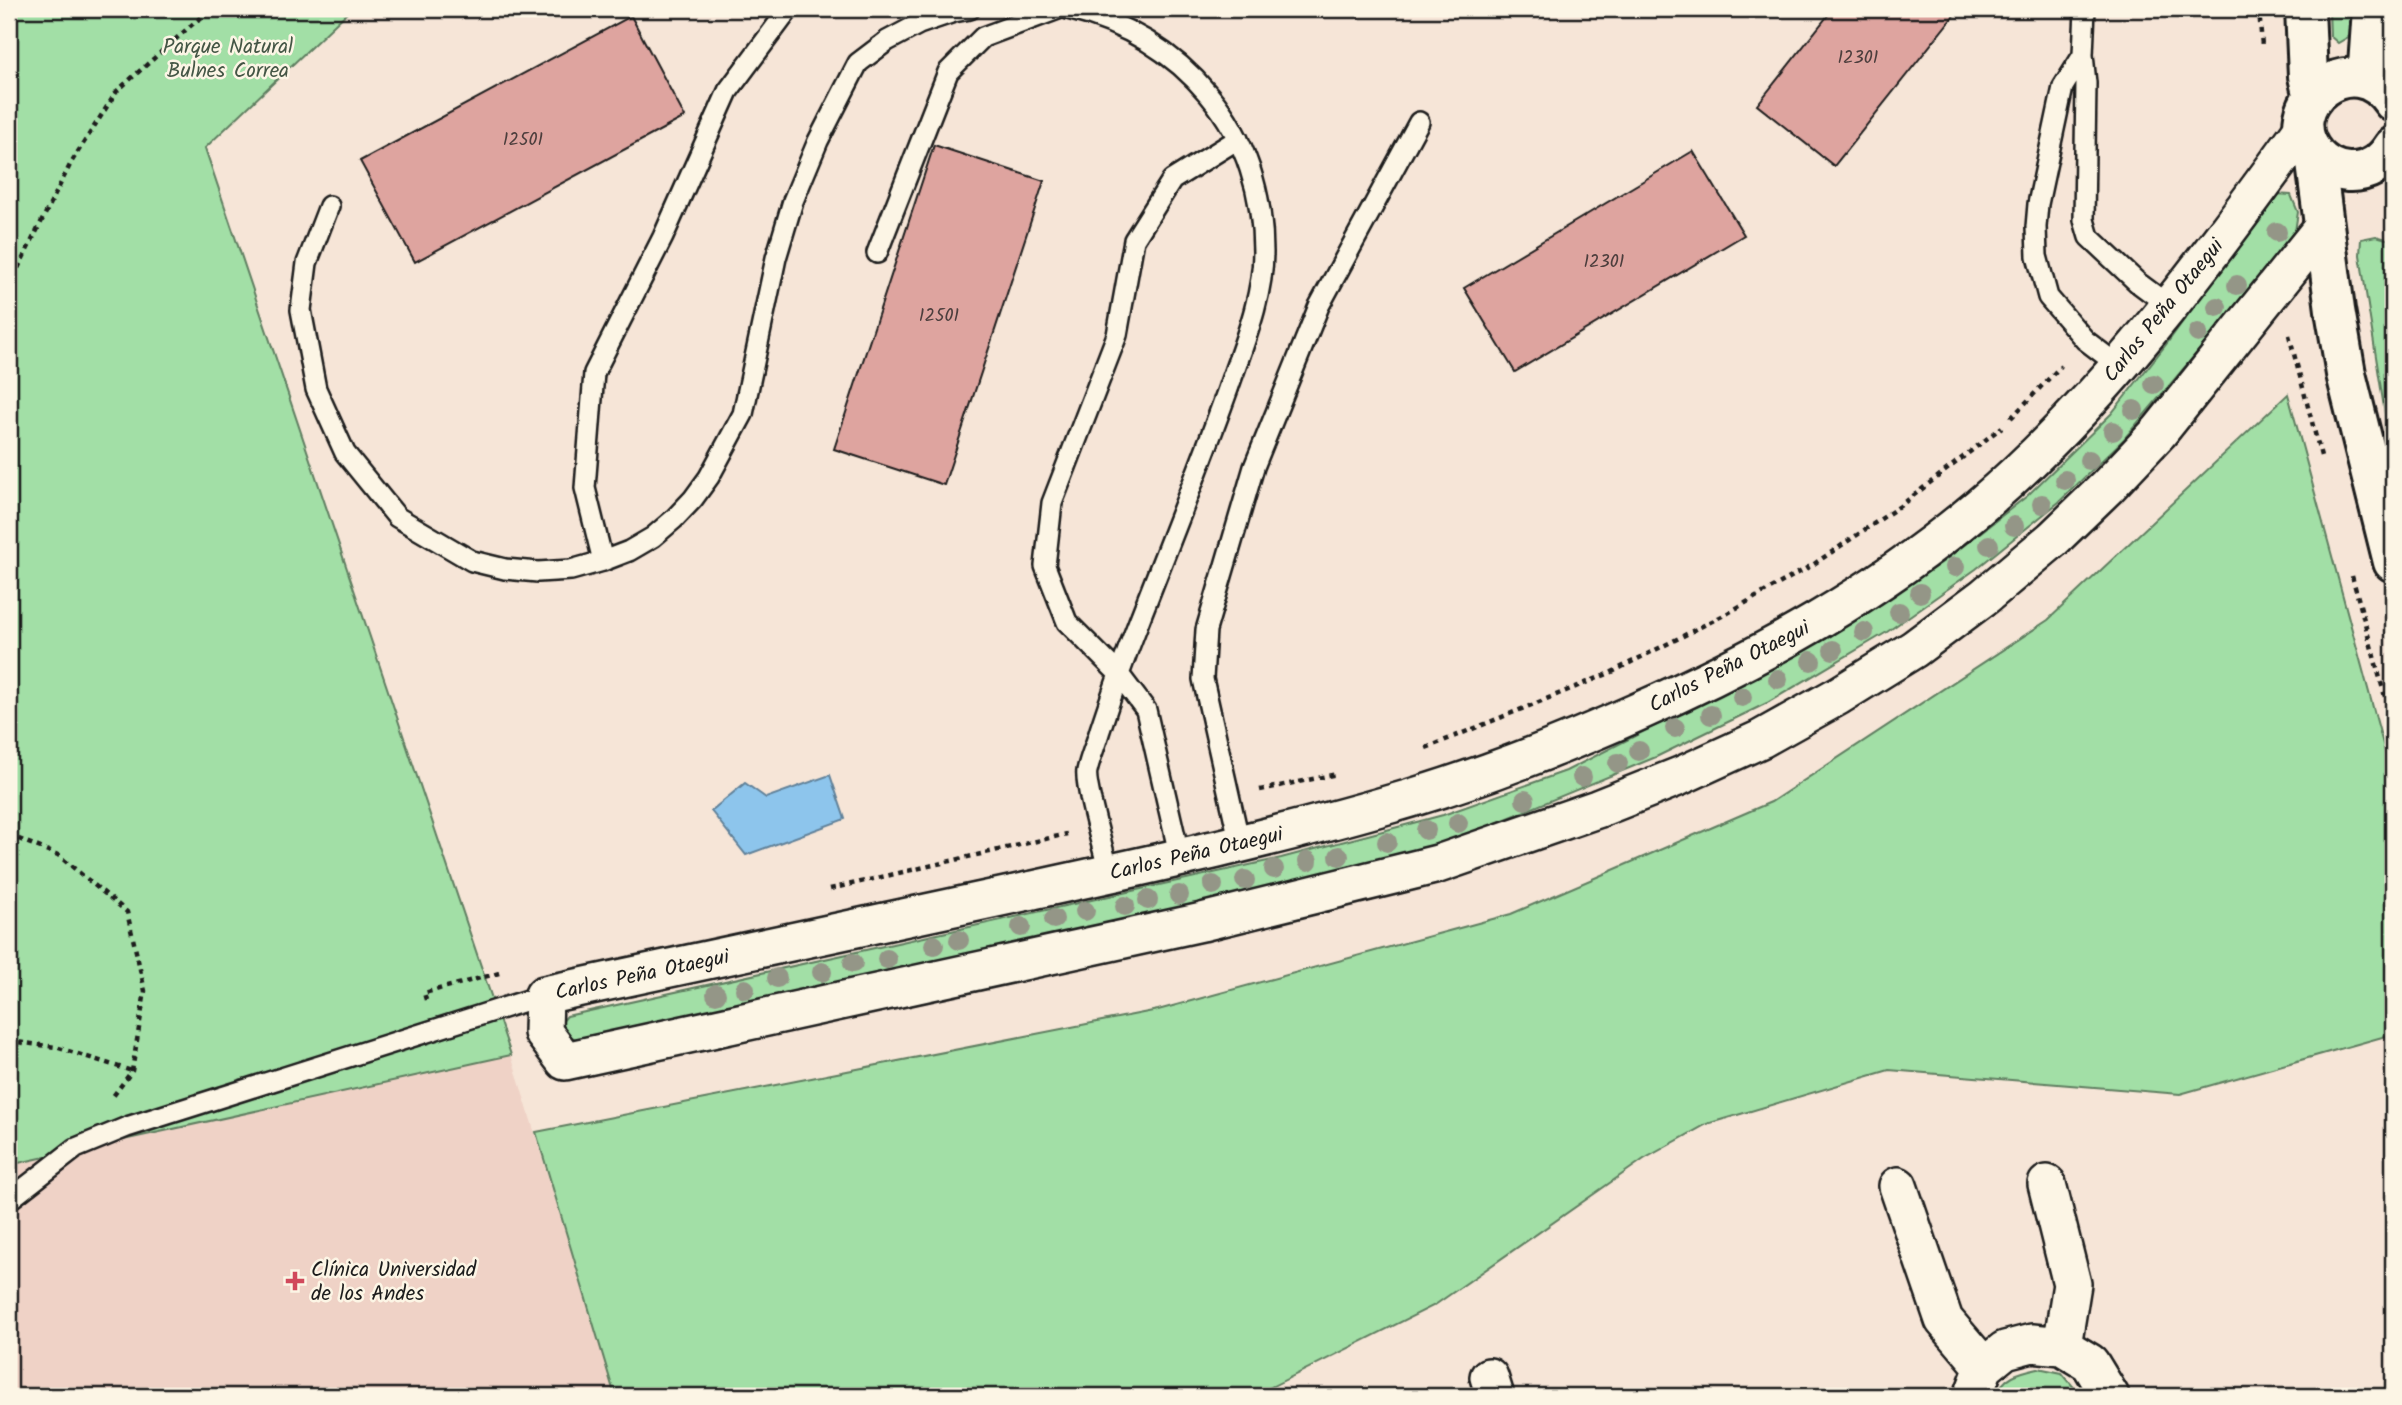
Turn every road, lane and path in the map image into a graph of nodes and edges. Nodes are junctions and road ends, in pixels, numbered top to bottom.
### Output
1 (214, 9) edge
2 (789, 9) edge
3 (970, 9) edge
4 (1058, 9) edge
5 (1068, 9) edge
6 (2085, 9) edge
7 (2259, 9) edge
8 (2305, 9) edge
9 (2372, 9) edge
10 (2262, 47) dead end
11 (2083, 55) junction
12 (2381, 81) edge
13 (1419, 122) dead end
14 (2311, 126) junction
15 (1238, 139) junction
16 (2393, 150) edge
17 (329, 206) dead end
18 (2324, 226) junction
19 (877, 253) dead end
20 (9, 286) edge
21 (2168, 305) junction
22 (2253, 314) junction
23 (2085, 340) junction
24 (2119, 366) junction
25 (2324, 468) dead end
26 (603, 561) junction
27 (2393, 562) edge
28 (2352, 576) dead end
29 (1118, 673) junction
30 (2393, 726) edge
31 (1422, 749) dead end
32 (1347, 772) dead end
33 (1230, 797) junction
34 (1098, 827) junction
35 (9, 835) edge
36 (1240, 844) junction
37 (1180, 858) junction
38 (1109, 873) junction
39 (829, 889) dead end
40 (511, 970) dead end
41 (544, 995) junction
42 (436, 1031) junction
43 (9, 1041) edge
44 (132, 1071) junction
45 (76, 1148) junction
46 (2047, 1184) dead end
47 (1898, 1185) dead end
48 (9, 1200) edge
49 (2062, 1346) junction
50 (1978, 1382) edge
51 (2110, 1396) edge

1 - 20 path
2 - 26 lane
3 - 26 lane
4 - 19 lane
5 - 15 lane
6 - 11 lane
7 - 10 path
8 - 14 street
9 - 12 street
11 - 21 lane
11 - 23 lane
12 - 14 street
13 - 33 lane
14 - 16 street
14 - 18 street
14 - 21 street, Carlos Peña Otaegui
15 - 29 lane
15 - 29 lane
17 - 26 lane
18 - 22 street, Carlos Peña Otaegui
18 - 27 street
21 - 24 street, Carlos Peña Otaegui
22 - 25 path
22 - 41 street, Carlos Peña Otaegui
23 - 24 lane
23 - 31 path
24 - 36 street, Carlos Peña Otaegui
28 - 30 path
29 - 34 lane
29 - 37 lane
32 - 33 path
33 - 36 lane
34 - 38 lane
34 - 39 path
35 - 44 path
36 - 37 street, Carlos Peña Otaegui
37 - 38 street, Carlos Peña Otaegui
38 - 41 street, Carlos Peña Otaegui
40 - 42 path
41 - 42 lane
42 - 45 lane
43 - 44 path
44 - 45 path
45 - 48 lane
46 - 49 street
47 - 50 street
49 - 50 street
49 - 51 street

